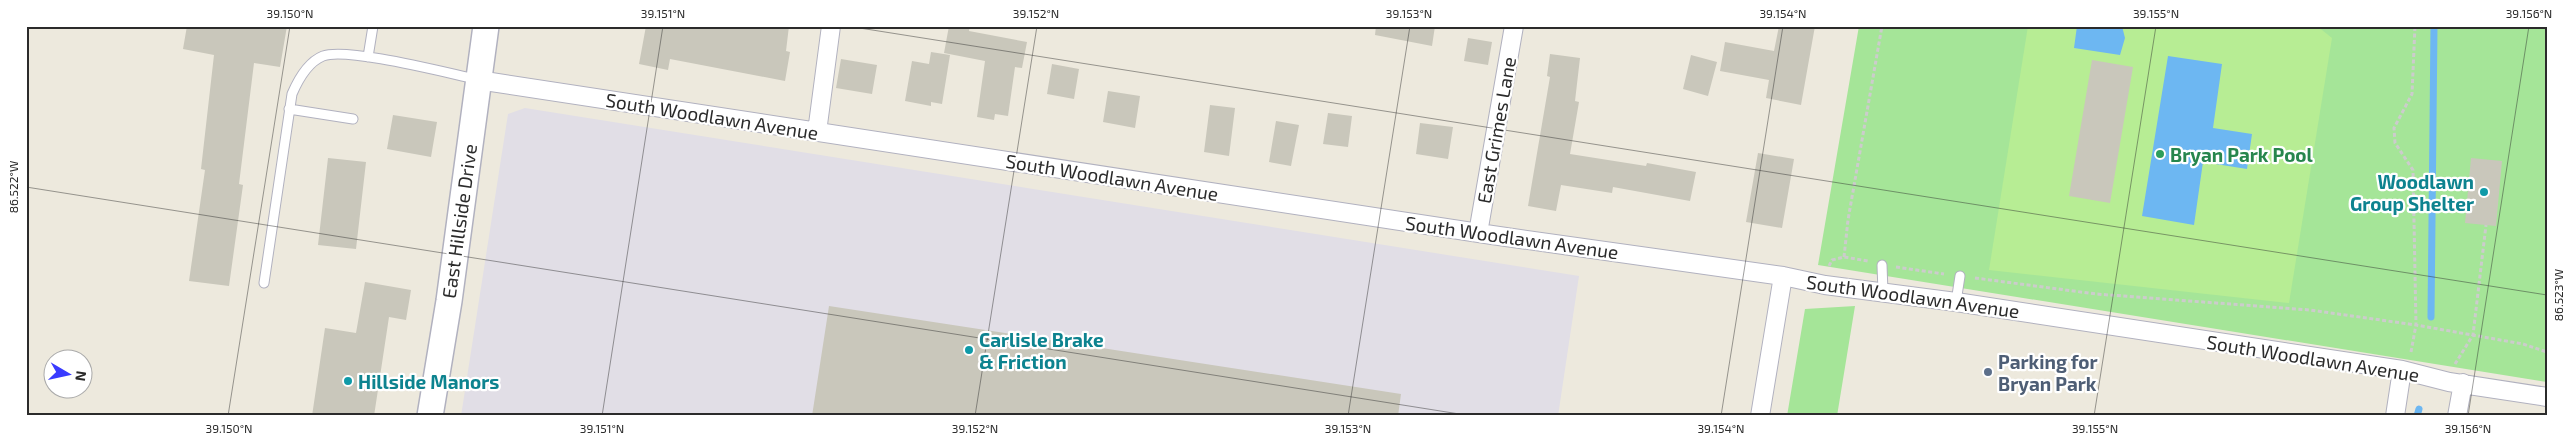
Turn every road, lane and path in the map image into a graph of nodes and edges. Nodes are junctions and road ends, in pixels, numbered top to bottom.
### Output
1 (373, 26) edge
2 (486, 26) edge
3 (831, 26) edge
4 (1514, 26) edge
5 (1882, 26) edge
6 (2415, 26) edge
7 (368, 57) junction
8 (478, 80) junction
9 (289, 109) junction
10 (353, 119) dead end
11 (817, 132) junction
12 (2486, 225) dead end
13 (1478, 233) junction
14 (1844, 257) junction
15 (1882, 265) junction
16 (1828, 268) dead end
17 (1783, 276) junction
18 (1960, 276) junction
19 (264, 283) dead end
20 (1883, 292) junction
21 (1956, 302) junction
22 (2416, 325) junction
23 (2473, 335) junction
24 (2547, 352) edge
25 (2402, 370) junction
26 (2456, 382) junction
27 (2547, 396) edge
28 (430, 416) edge
29 (1760, 416) edge
30 (2395, 416) edge
31 (2457, 416) edge

1 - 7 lane
2 - 8 main road, East Hillside Drive
3 - 11 street
4 - 13 street, East Grimes Lane
5 - 14 path
6 - 22 path
7 - 8 lane
7 - 9 lane
8 - 11 street, South Woodlawn Avenue
8 - 28 main road, East Hillside Drive
9 - 10 lane
9 - 19 lane
11 - 13 street, South Woodlawn Avenue
12 - 23 path
13 - 17 street, South Woodlawn Avenue
14 - 15 path
14 - 16 path
15 - 18 path
15 - 20 lane
17 - 20 street, South Woodlawn Avenue
17 - 29 street
18 - 21 lane
18 - 22 path
20 - 21 street, South Woodlawn Avenue
21 - 25 street, South Woodlawn Avenue
22 - 23 path
22 - 25 path
23 - 24 path
23 - 26 path
25 - 26 street, South Woodlawn Avenue
25 - 30 street
26 - 27 street, South Woodlawn Avenue
26 - 31 street

